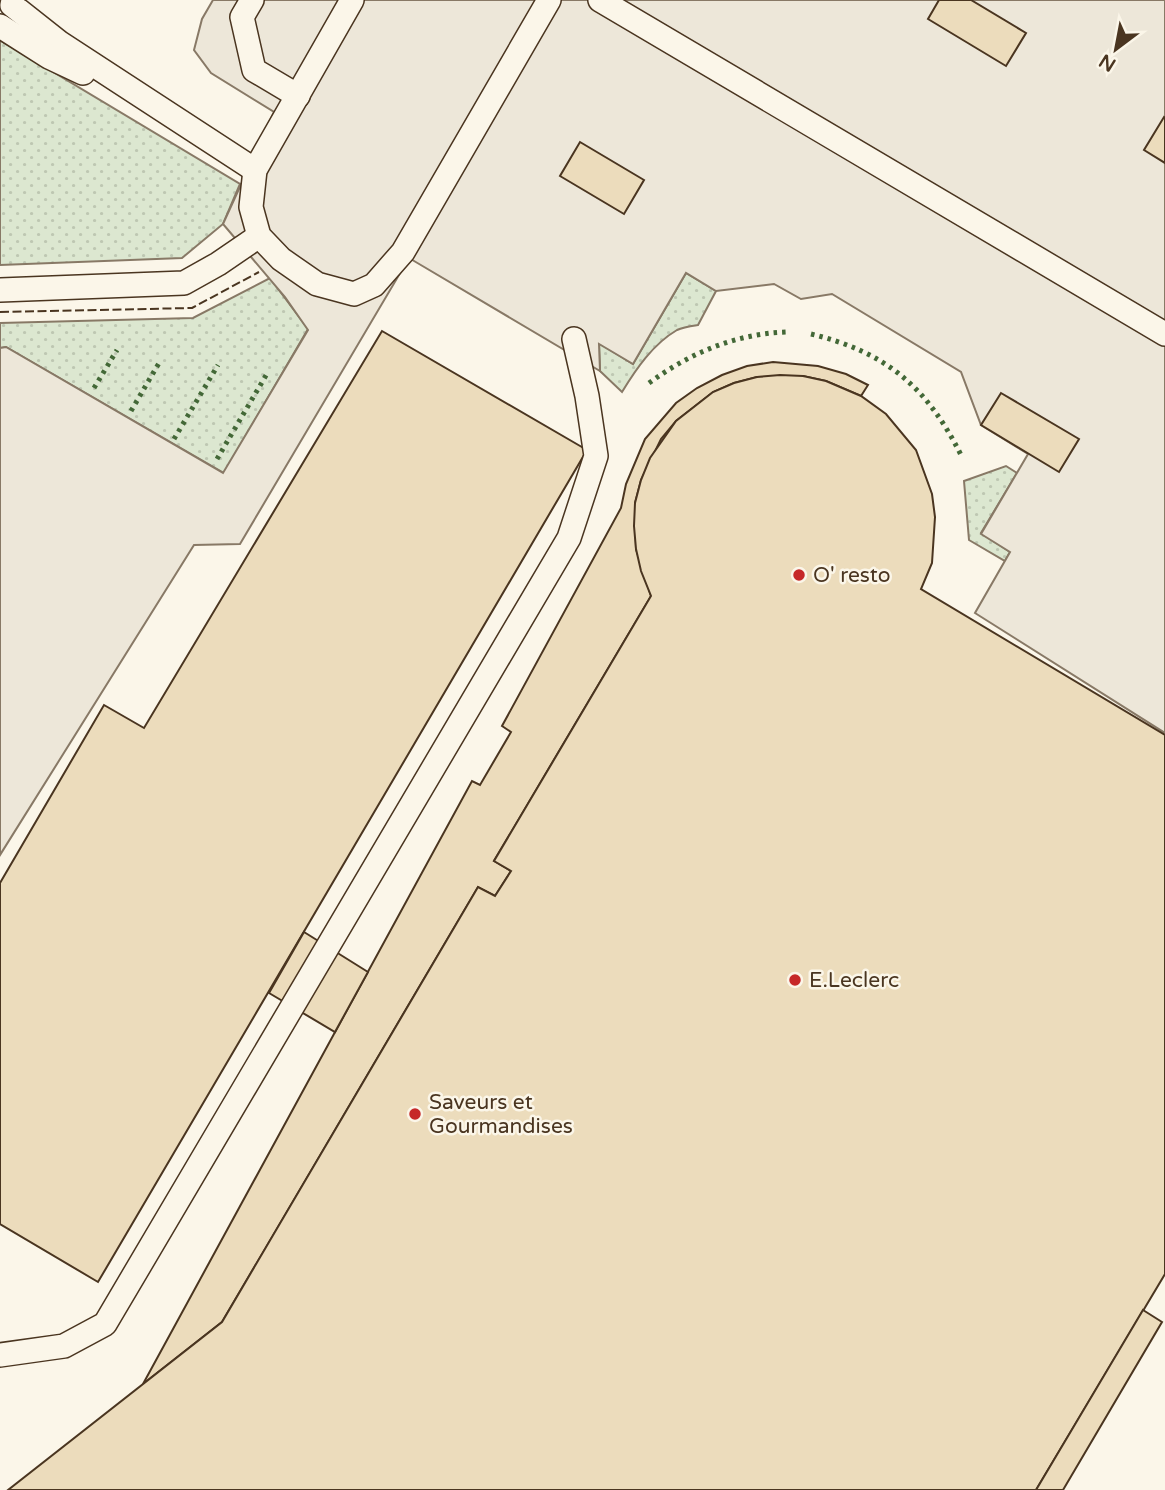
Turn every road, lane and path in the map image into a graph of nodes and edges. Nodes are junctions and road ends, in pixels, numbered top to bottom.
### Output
1 (13, 0) edge
2 (252, 0) edge
3 (352, 0) edge
4 (549, 0) edge
5 (600, 0) edge
6 (0, 26) edge
7 (298, 96) junction
8 (156, 107) junction
9 (255, 170) junction
10 (259, 236) junction
11 (0, 290) edge
12 (1165, 334) edge
13 (574, 340) dead end
14 (0, 1355) edge

1 - 8 lane
2 - 7 lane
3 - 7 lane
4 - 10 lane
5 - 12 lane
6 - 8 lane
7 - 9 lane
8 - 9 lane
9 - 10 lane
10 - 11 lane
13 - 14 lane

